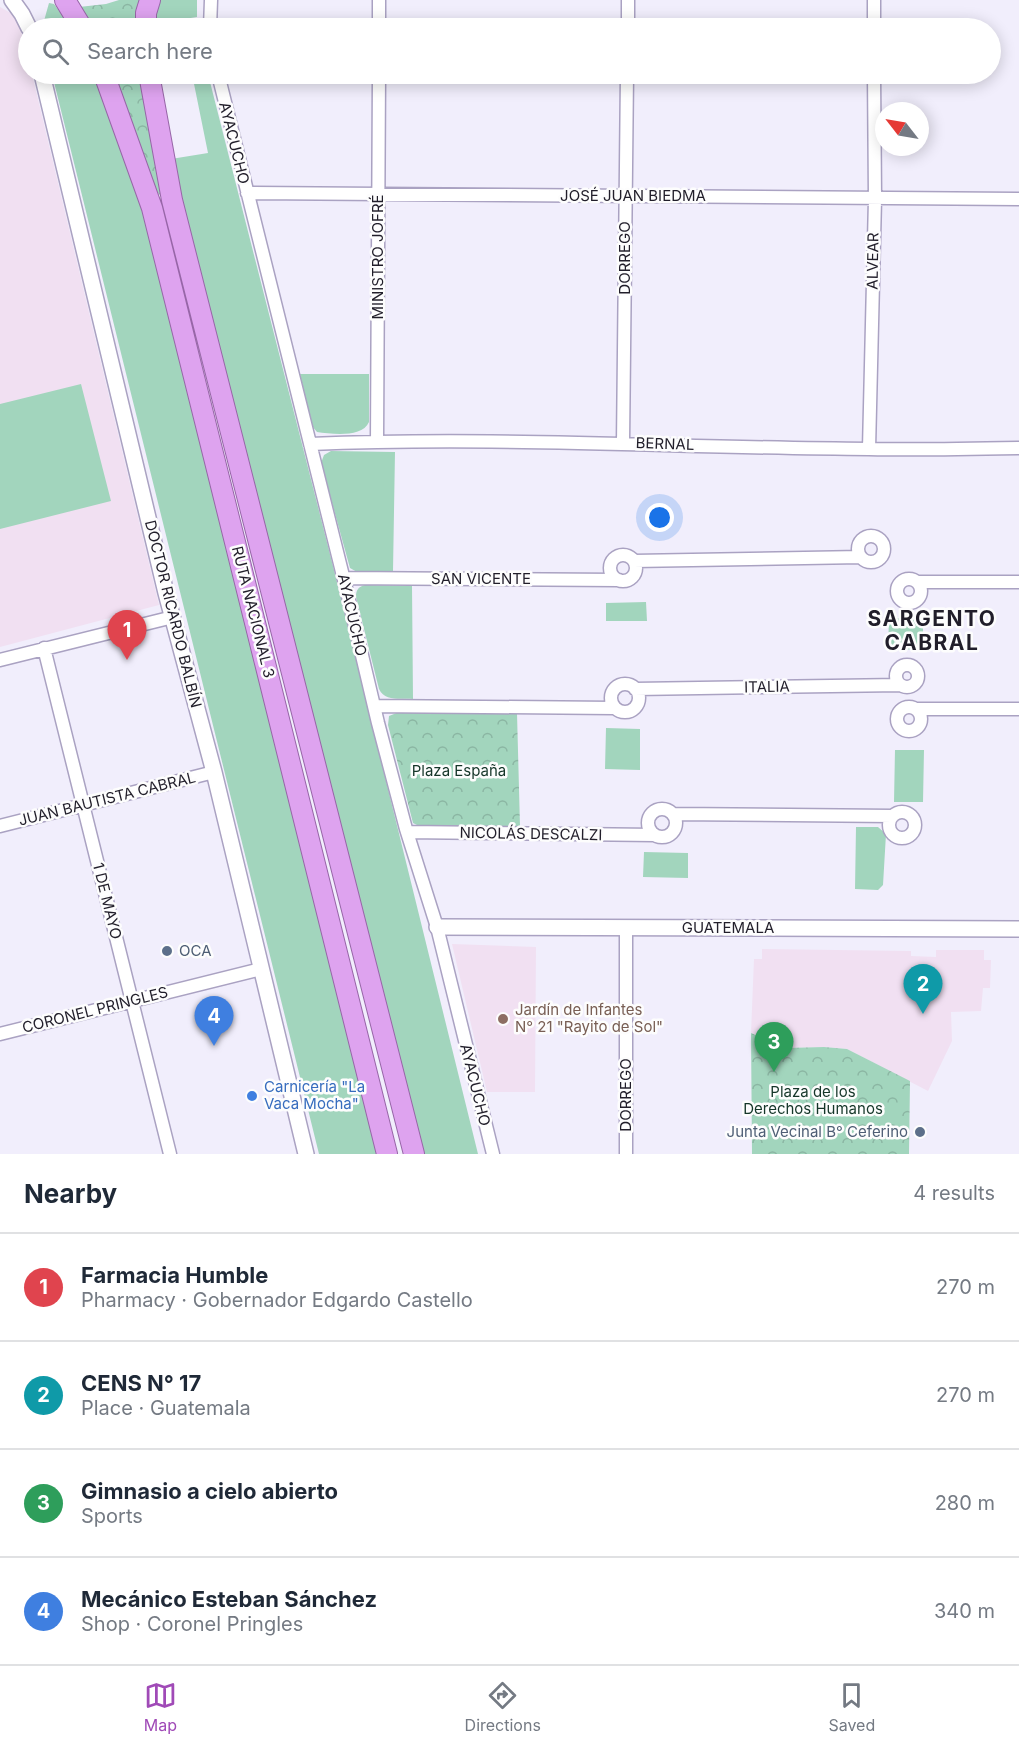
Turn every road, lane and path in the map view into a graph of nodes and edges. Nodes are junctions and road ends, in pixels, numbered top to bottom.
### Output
1 (12, 0) edge
2 (65, 0) edge
3 (150, 0) edge
4 (211, 0) edge
5 (379, 0) edge
6 (628, 0) edge
7 (874, 0) edge
8 (24, 18) edge
9 (76, 18) edge
10 (146, 18) edge
11 (210, 18) edge
12 (379, 18) edge
13 (627, 18) edge
14 (874, 18) edge
15 (44, 84) edge
16 (108, 84) edge
17 (151, 84) edge
18 (220, 84) edge
19 (379, 84) edge
20 (627, 84) edge
21 (874, 84) edge
22 (247, 193) junction
23 (378, 195) junction
24 (626, 196) junction
25 (874, 199) junction
26 (1019, 200) edge
27 (377, 441) junction
28 (623, 443) junction
29 (310, 444) junction
30 (1019, 448) edge
31 (869, 449) junction
32 (861, 557) dead end
33 (634, 561) junction
34 (344, 578) junction
35 (619, 580) junction
36 (917, 582) dead end
37 (1019, 582) edge
38 (172, 617) junction
39 (44, 648) junction
40 (0, 660) edge
41 (900, 685) dead end
42 (635, 689) junction
43 (374, 706) junction
44 (614, 708) junction
45 (916, 709) dead end
46 (1019, 709) edge
47 (214, 772) junction
48 (83, 805) junction
49 (673, 814) junction
50 (893, 816) dead end
51 (0, 826) edge
52 (407, 832) junction
53 (655, 836) junction
54 (437, 927) junction
55 (626, 927) junction
56 (1019, 928) edge
57 (261, 969) junction
58 (132, 1001) junction
59 (0, 1034) edge
60 (170, 1154) edge
61 (306, 1154) edge
62 (387, 1154) edge
63 (414, 1154) edge
64 (493, 1154) edge
65 (626, 1154) edge

1 - 8 street
2 - 9 highway
3 - 10 highway
4 - 11 street
5 - 12 street
6 - 13 street
7 - 14 street
15 - 38 street, DOCTOR RICARDO BALBÍN
16 - 62 highway, RUTA NACIONAL 3
17 - 63 highway, RUTA NACIONAL 3
18 - 22 street, AYACUCHO
19 - 23 street, MINISTRO JOFRÉ
20 - 24 street, DORREGO
21 - 25 street, ALVEAR
22 - 23 street, JOSÉ JUAN BIEDMA
22 - 29 street, AYACUCHO
23 - 24 street, JOSÉ JUAN BIEDMA
23 - 27 street, MINISTRO JOFRÉ
24 - 25 street, JOSÉ JUAN BIEDMA
24 - 28 street, DORREGO
25 - 26 street, JOSÉ JUAN BIEDMA
25 - 31 street, ALVEAR
27 - 28 street, BERNAL
27 - 29 street, BERNAL
28 - 31 street, BERNAL
29 - 34 street, AYACUCHO
30 - 31 street, BERNAL
32 - 33 street
33 - 35 street
33 - 35 street
34 - 35 street, SAN VICENTE
34 - 43 street, AYACUCHO
36 - 37 street
38 - 39 street
38 - 47 street, DOCTOR RICARDO BALBÍN
39 - 40 street
39 - 48 street, 1 DE MAYO
41 - 42 street, ITALIA
42 - 44 street
42 - 44 street, ITALIA
43 - 44 street
43 - 52 street, AYACUCHO
45 - 46 street
47 - 48 street, JUAN BAUTISTA CABRAL
47 - 57 street, DOCTOR RICARDO BALBÍN
48 - 51 street, JUAN BAUTISTA CABRAL
48 - 58 street, 1 DE MAYO
49 - 50 street
49 - 53 street
49 - 53 street
52 - 53 street, NICOLÁS DESCALZI
52 - 54 street, AYACUCHO
54 - 55 street, GUATEMALA
54 - 64 street, AYACUCHO
55 - 56 street, GUATEMALA
55 - 65 street, DORREGO
57 - 58 street, CORONEL PRINGLES
57 - 61 street, DOCTOR RICARDO BALBÍN
58 - 59 street, CORONEL PRINGLES
58 - 60 street, 1 DE MAYO

